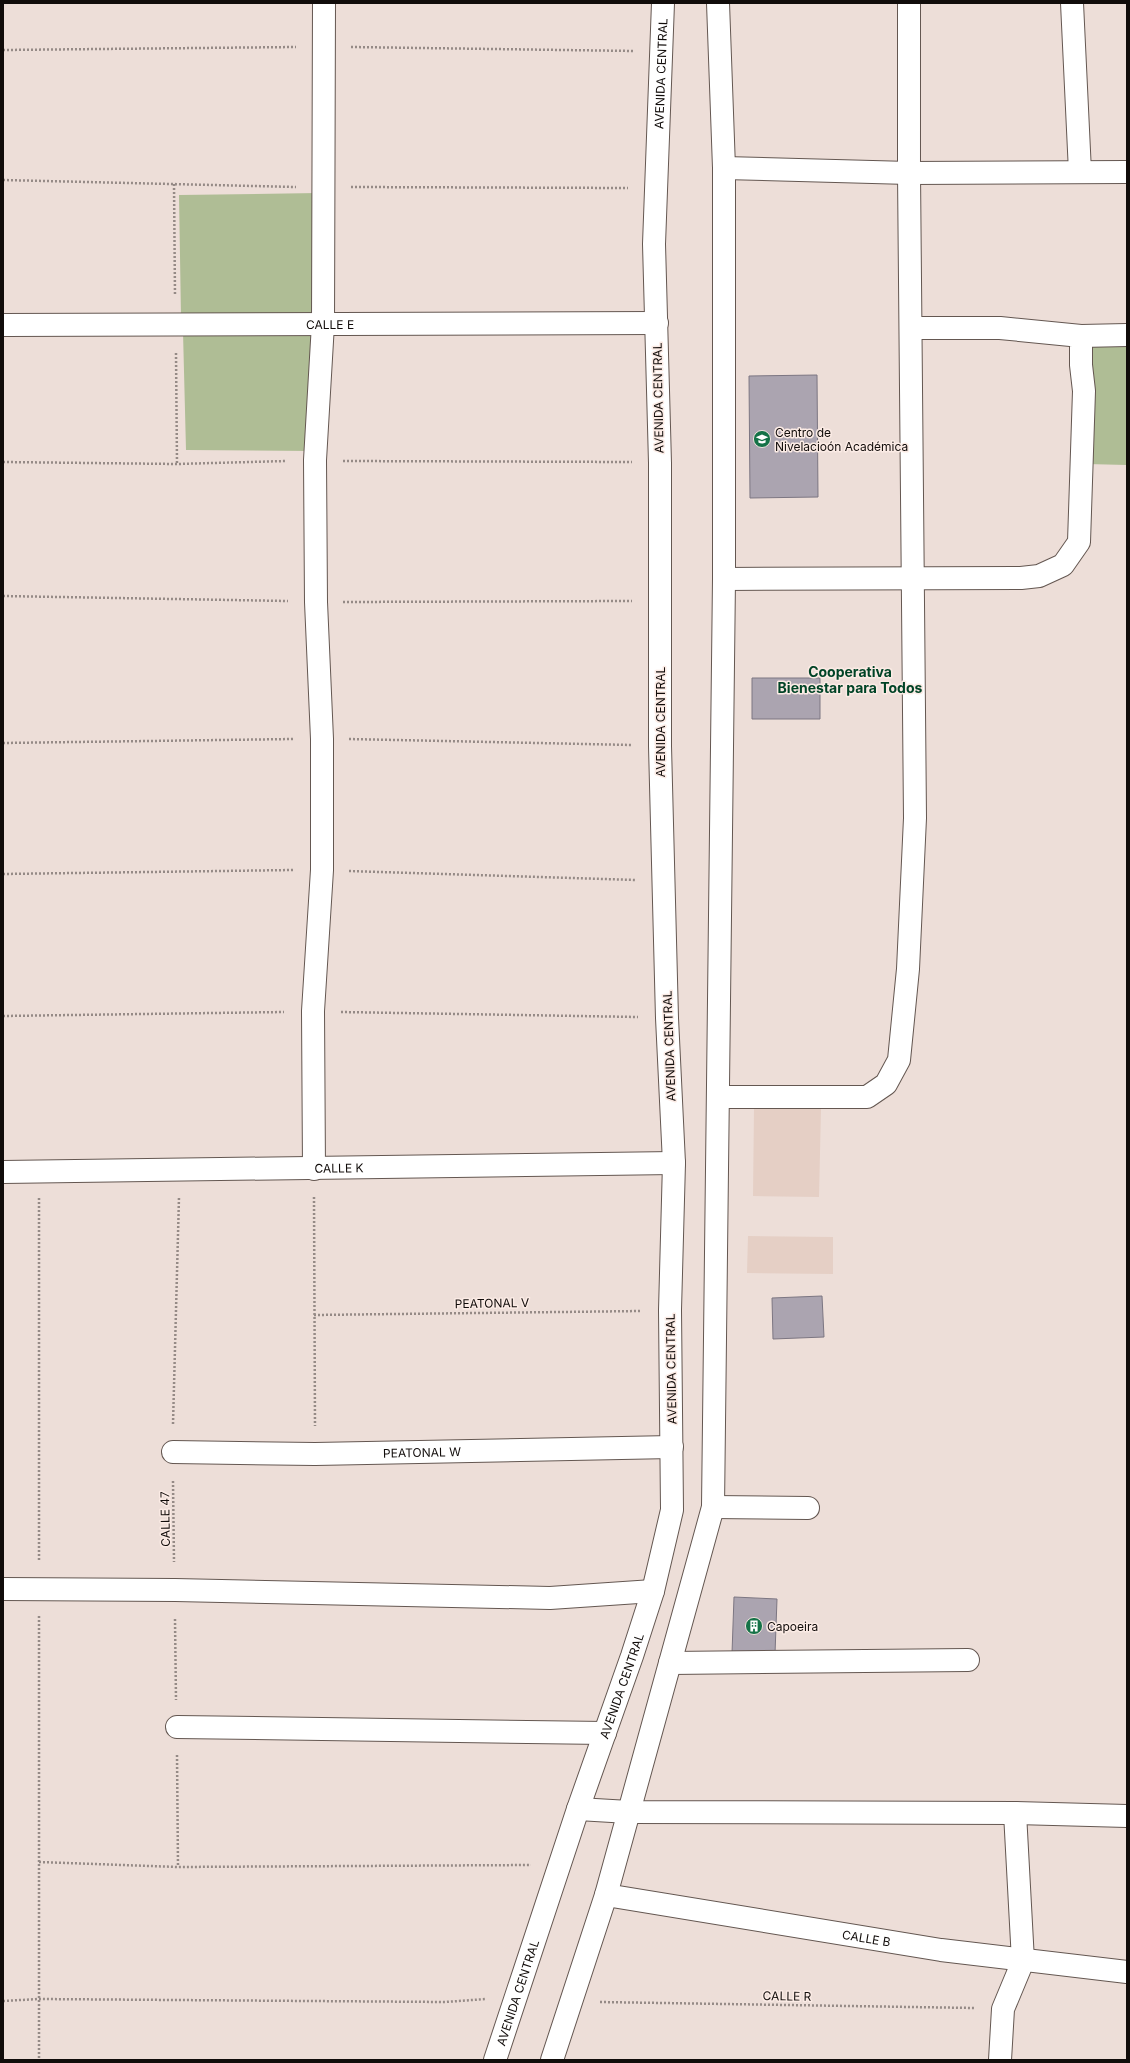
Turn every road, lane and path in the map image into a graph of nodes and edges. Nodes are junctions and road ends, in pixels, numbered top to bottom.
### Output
1 (324, 3) edge
2 (663, 3) edge
3 (718, 3) edge
4 (910, 3) edge
5 (1072, 3) edge
6 (724, 168) junction
7 (1080, 172) junction
8 (1127, 172) edge
9 (909, 173) junction
10 (657, 323) junction
11 (323, 324) junction
12 (3, 325) edge
13 (911, 328) junction
14 (1127, 335) edge
15 (1082, 336) junction
16 (913, 578) junction
17 (724, 579) junction
18 (718, 1097) junction
19 (674, 1163) junction
20 (314, 1168) junction
21 (180, 1170) junction
22 (3, 1172) edge
23 (670, 1310) junction
24 (314, 1314) junction
25 (672, 1447) junction
26 (173, 1452) junction
27 (315, 1454) junction
28 (713, 1507) junction
29 (808, 1508) dead end
30 (3, 1589) edge
31 (175, 1590) junction
32 (653, 1591) junction
33 (968, 1660) dead end
34 (670, 1663) junction
35 (177, 1727) junction
36 (605, 1733) junction
37 (578, 1809) junction
38 (629, 1812) junction
39 (1015, 1813) junction
40 (1127, 1816) edge
41 (39, 1862) dead end
42 (560, 1864) junction
43 (178, 1867) junction
44 (606, 1895) junction
45 (1023, 1960) junction
46 (1127, 1972) edge
47 (516, 1997) junction
48 (3, 2001) edge
49 (571, 2002) junction
50 (1003, 2009) junction
51 (495, 2060) edge
52 (552, 2060) edge
53 (1000, 2060) edge

1 - 11 street
2 - 10 street, AVENIDA CENTRAL
3 - 6 street
4 - 9 street
5 - 7 street
6 - 9 street
6 - 17 street
7 - 8 street
7 - 9 street
9 - 13 street
10 - 11 street, CALLE E
10 - 19 street, AVENIDA CENTRAL
11 - 12 street, CALLE E
11 - 20 street
13 - 15 street
13 - 16 street
14 - 15 street
15 - 16 street
16 - 17 street
16 - 18 street
17 - 18 street
18 - 28 street
19 - 20 street, CALLE K
19 - 23 street, AVENIDA CENTRAL
20 - 21 street, CALLE K
20 - 24 path
21 - 22 street, CALLE K
21 - 26 path, CALLE 47
23 - 24 path, PEATONAL V
23 - 25 street, AVENIDA CENTRAL
24 - 27 path
25 - 27 street, PEATONAL W
25 - 32 street, AVENIDA CENTRAL
26 - 27 street, PEATONAL W
26 - 31 path, CALLE 47
28 - 29 street
28 - 34 street
30 - 31 street
31 - 32 street
31 - 35 path, CALLE 47
32 - 36 street, AVENIDA CENTRAL
33 - 34 street
34 - 38 street
35 - 36 street
35 - 43 path, CALLE 47
36 - 37 street, AVENIDA CENTRAL
37 - 38 street
37 - 42 street, AVENIDA CENTRAL
38 - 39 street
38 - 44 street
39 - 40 street
39 - 45 street
41 - 43 path
42 - 43 path
42 - 47 street, AVENIDA CENTRAL
44 - 45 street, CALLE B
44 - 49 street
45 - 46 street, CALLE B
45 - 50 street
47 - 48 path
47 - 51 street, AVENIDA CENTRAL
49 - 50 path, CALLE R
49 - 52 street
50 - 53 street

